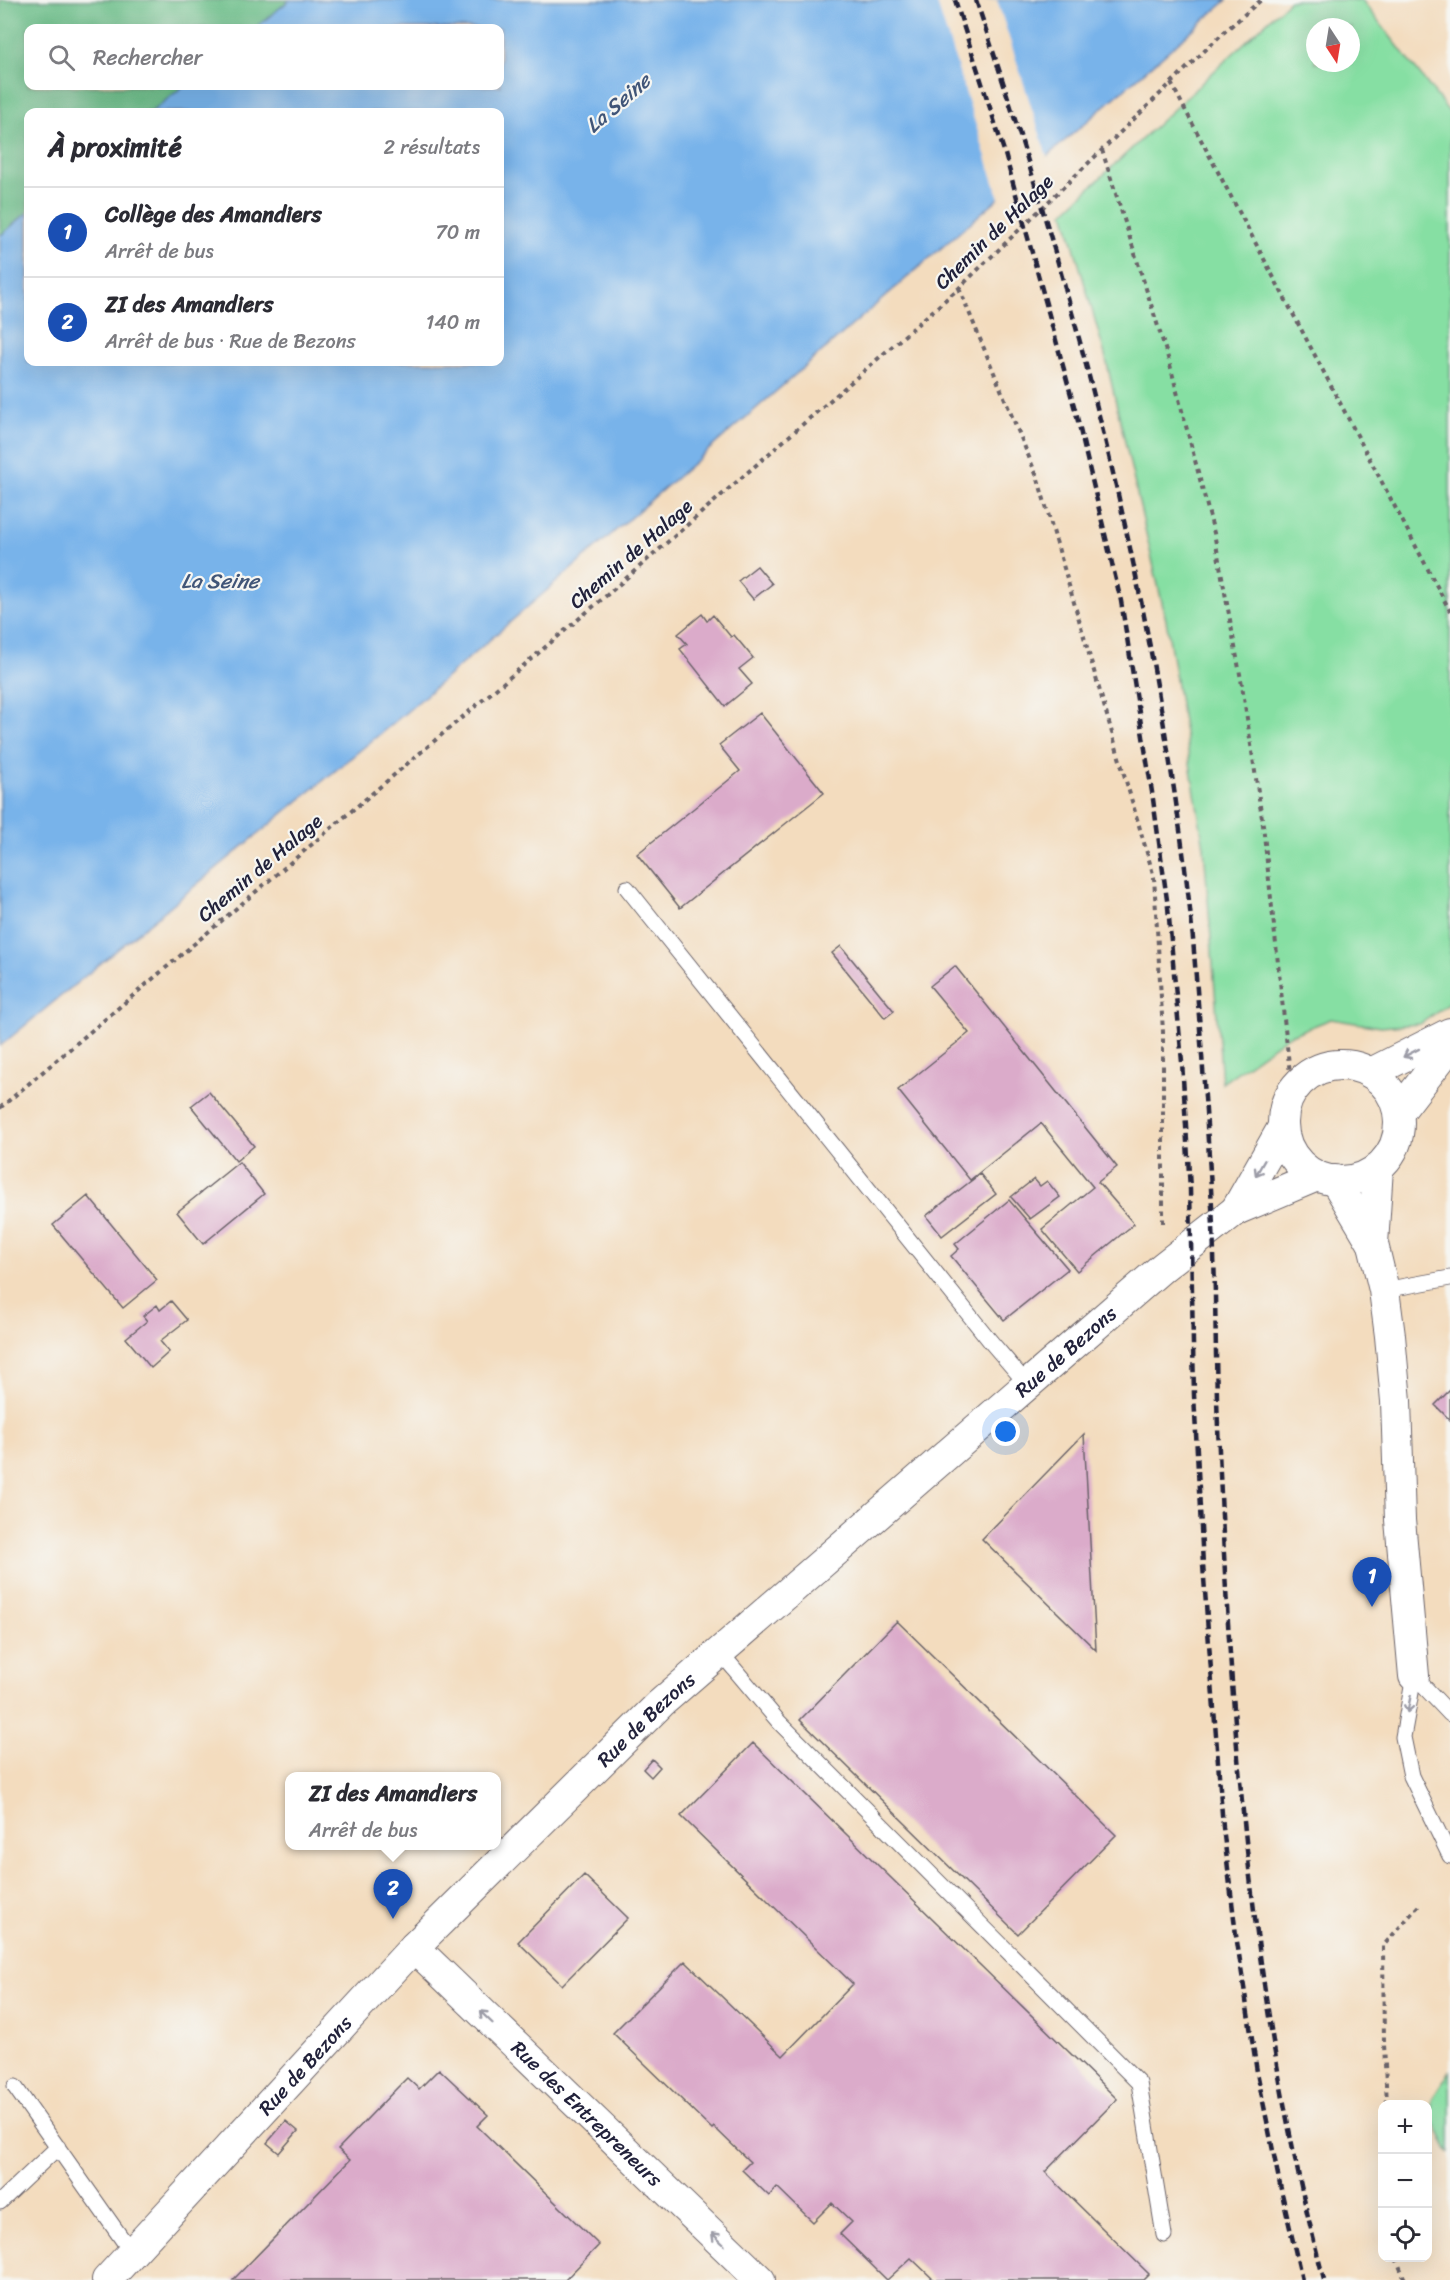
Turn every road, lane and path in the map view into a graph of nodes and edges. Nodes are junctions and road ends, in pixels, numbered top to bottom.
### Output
1 (1261, 0) edge
2 (1171, 83) junction
3 (1102, 150) junction
4 (959, 288) junction
5 (1450, 611) edge
6 (627, 888) dead end
7 (1450, 1033) edge
8 (1450, 1046) edge
9 (1371, 1073) junction
10 (1292, 1092) junction
11 (0, 1108) edge
12 (1399, 1112) junction
13 (1283, 1127) junction
14 (1378, 1168) junction
15 (1326, 1178) junction
16 (1236, 1210) junction
17 (1372, 1244) junction
18 (1163, 1267) junction
19 (1450, 1278) edge
20 (1384, 1290) junction
21 (1027, 1384) junction
22 (720, 1652) junction
23 (1414, 1676) junction
24 (1450, 1714) edge
25 (1450, 1856) edge
26 (1421, 1903) dead end
27 (414, 1947) junction
28 (15, 2087) dead end
29 (1387, 2100) edge
30 (58, 2147) junction
31 (0, 2202) edge
32 (1164, 2235) dead end
33 (132, 2253) junction
34 (1398, 2262) edge
35 (107, 2280) edge
36 (760, 2280) edge
37 (1405, 2280) edge

1 - 2 path, Chemin de Halage
2 - 3 path, Chemin de Halage
2 - 5 path
3 - 4 path, Chemin de Halage
3 - 10 path
4 - 11 path, Chemin de Halage
4 - 18 path
6 - 21 lane
7 -> 9 street
8 - 12 street
9 - 10 street
9 - 12 street
10 - 13 street, Rue de Bezons
12 - 14 street
13 - 15 street
13 -> 16 street, Rue de Bezons
14 - 15 street, Rue de Bezons
14 - 17 street
15 - 16 street, Rue de Bezons
15 - 17 street
16 - 18 street, Rue de Bezons
17 - 20 street
18 - 21 street, Rue de Bezons
19 - 20 lane
20 - 23 street
21 - 22 street, Rue de Bezons
22 - 27 street, Rue de Bezons
22 - 32 lane
23 - 24 lane
23 -> 25 lane
26 - 29 path
27 - 33 street, Rue de Bezons
36 -> 27 street, Rue des Entrepreneurs
28 - 30 lane
30 - 31 lane
30 - 33 lane
33 - 35 street, Rue de Bezons
34 - 37 path

